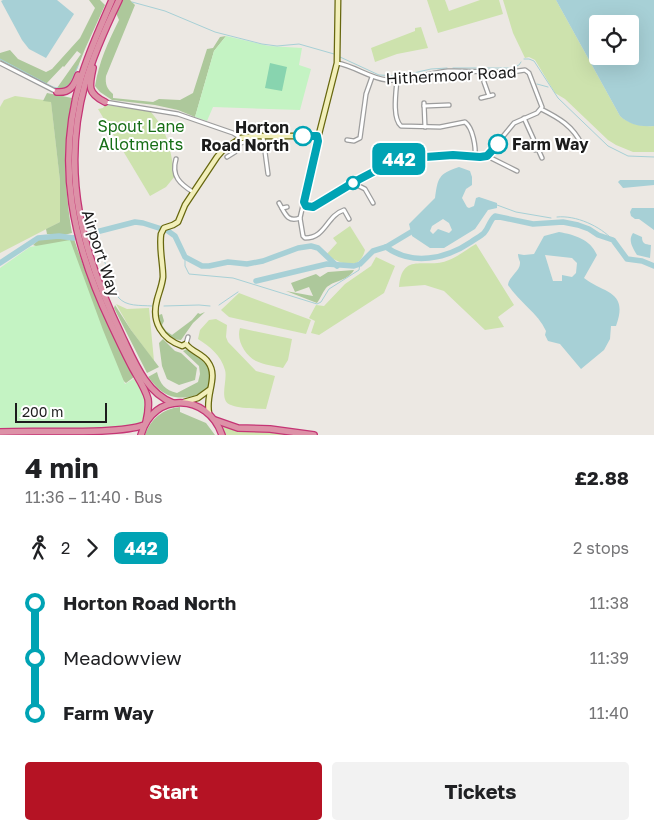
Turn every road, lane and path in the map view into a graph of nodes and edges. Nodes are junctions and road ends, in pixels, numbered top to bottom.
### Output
1 (112, 0) edge
2 (119, 0) edge
3 (338, 0) edge
4 (92, 45) junction
5 (94, 56) junction
6 (0, 63) edge
7 (337, 63) junction
8 (483, 72) junction
9 (372, 77) junction
10 (397, 80) junction
11 (57, 92) joint
12 (481, 98) dead end
13 (105, 102) joint
14 (446, 106) dead end
15 (541, 109) junction
16 (524, 118) junction
17 (425, 127) junction
18 (253, 136) junction
19 (263, 136) junction
20 (317, 136) junction
21 (241, 138) junction
22 (347, 140) dead end
23 (582, 145) dead end
24 (491, 152) junction
25 (487, 156) junction
26 (227, 157) dead end
27 (476, 157) junction
28 (494, 158) junction
29 (542, 158) dead end
30 (176, 159) dead end
31 (517, 171) dead end
32 (267, 172) dead end
33 (356, 181) junction
34 (193, 192) junction
35 (279, 203) dead end
36 (373, 203) dead end
37 (304, 205) junction
38 (287, 207) dead end
39 (282, 208) junction
40 (300, 218) junction
41 (349, 219) dead end
42 (79, 231) junction
43 (82, 239) junction
44 (188, 336) dead end
45 (186, 344) junction
46 (209, 390) junction
47 (184, 402) junction
48 (173, 403) junction
49 (209, 413) junction
50 (215, 420) junction
51 (145, 423) junction
52 (0, 432) edge
53 (141, 435) edge
54 (222, 435) edge
55 (314, 435) edge

1 - 4 highway, Airport Way
2 - 5 highway, Airport Way
3 - 7 street
4 - 11 highway
4 - 42 highway, Airport Way
5 - 13 highway
5 - 42 highway, Airport Way
6 - 11 street
7 - 9 street, Hithermoor Road
7 - 20 street
8 - 10 street, Hithermoor Road
8 - 12 street
8 - 15 street, Hithermoor Road
9 - 10 street, Hithermoor Road
9 - 22 street
10 - 17 street
13 - 21 street
14 - 17 street
15 - 16 street
15 - 23 street
16 - 24 street
16 - 29 street
17 - 27 street
18 - 19 street
18 - 21 street
18 - 26 street
19 - 20 street
19 - 32 street
20 - 37 street
21 - 34 street
24 - 25 street
24 - 28 street
25 - 27 street
25 - 28 street
27 - 33 street
28 - 31 street
30 - 34 street
33 - 36 street
33 - 37 street
34 - 45 street
35 - 39 street
37 - 40 street
38 - 39 street
39 - 40 street
40 - 41 street
42 - 43 highway, Airport Way
43 - 48 highway, Airport Way
43 - 51 highway, Airport Way
44 - 45 street
45 - 46 street
46 - 47 street
46 - 49 street
47 - 48 highway
47 - 49 highway
48 - 51 highway
49 - 50 highway
50 - 54 highway
50 - 55 highway
51 - 52 highway
51 - 53 highway, Airport Way

